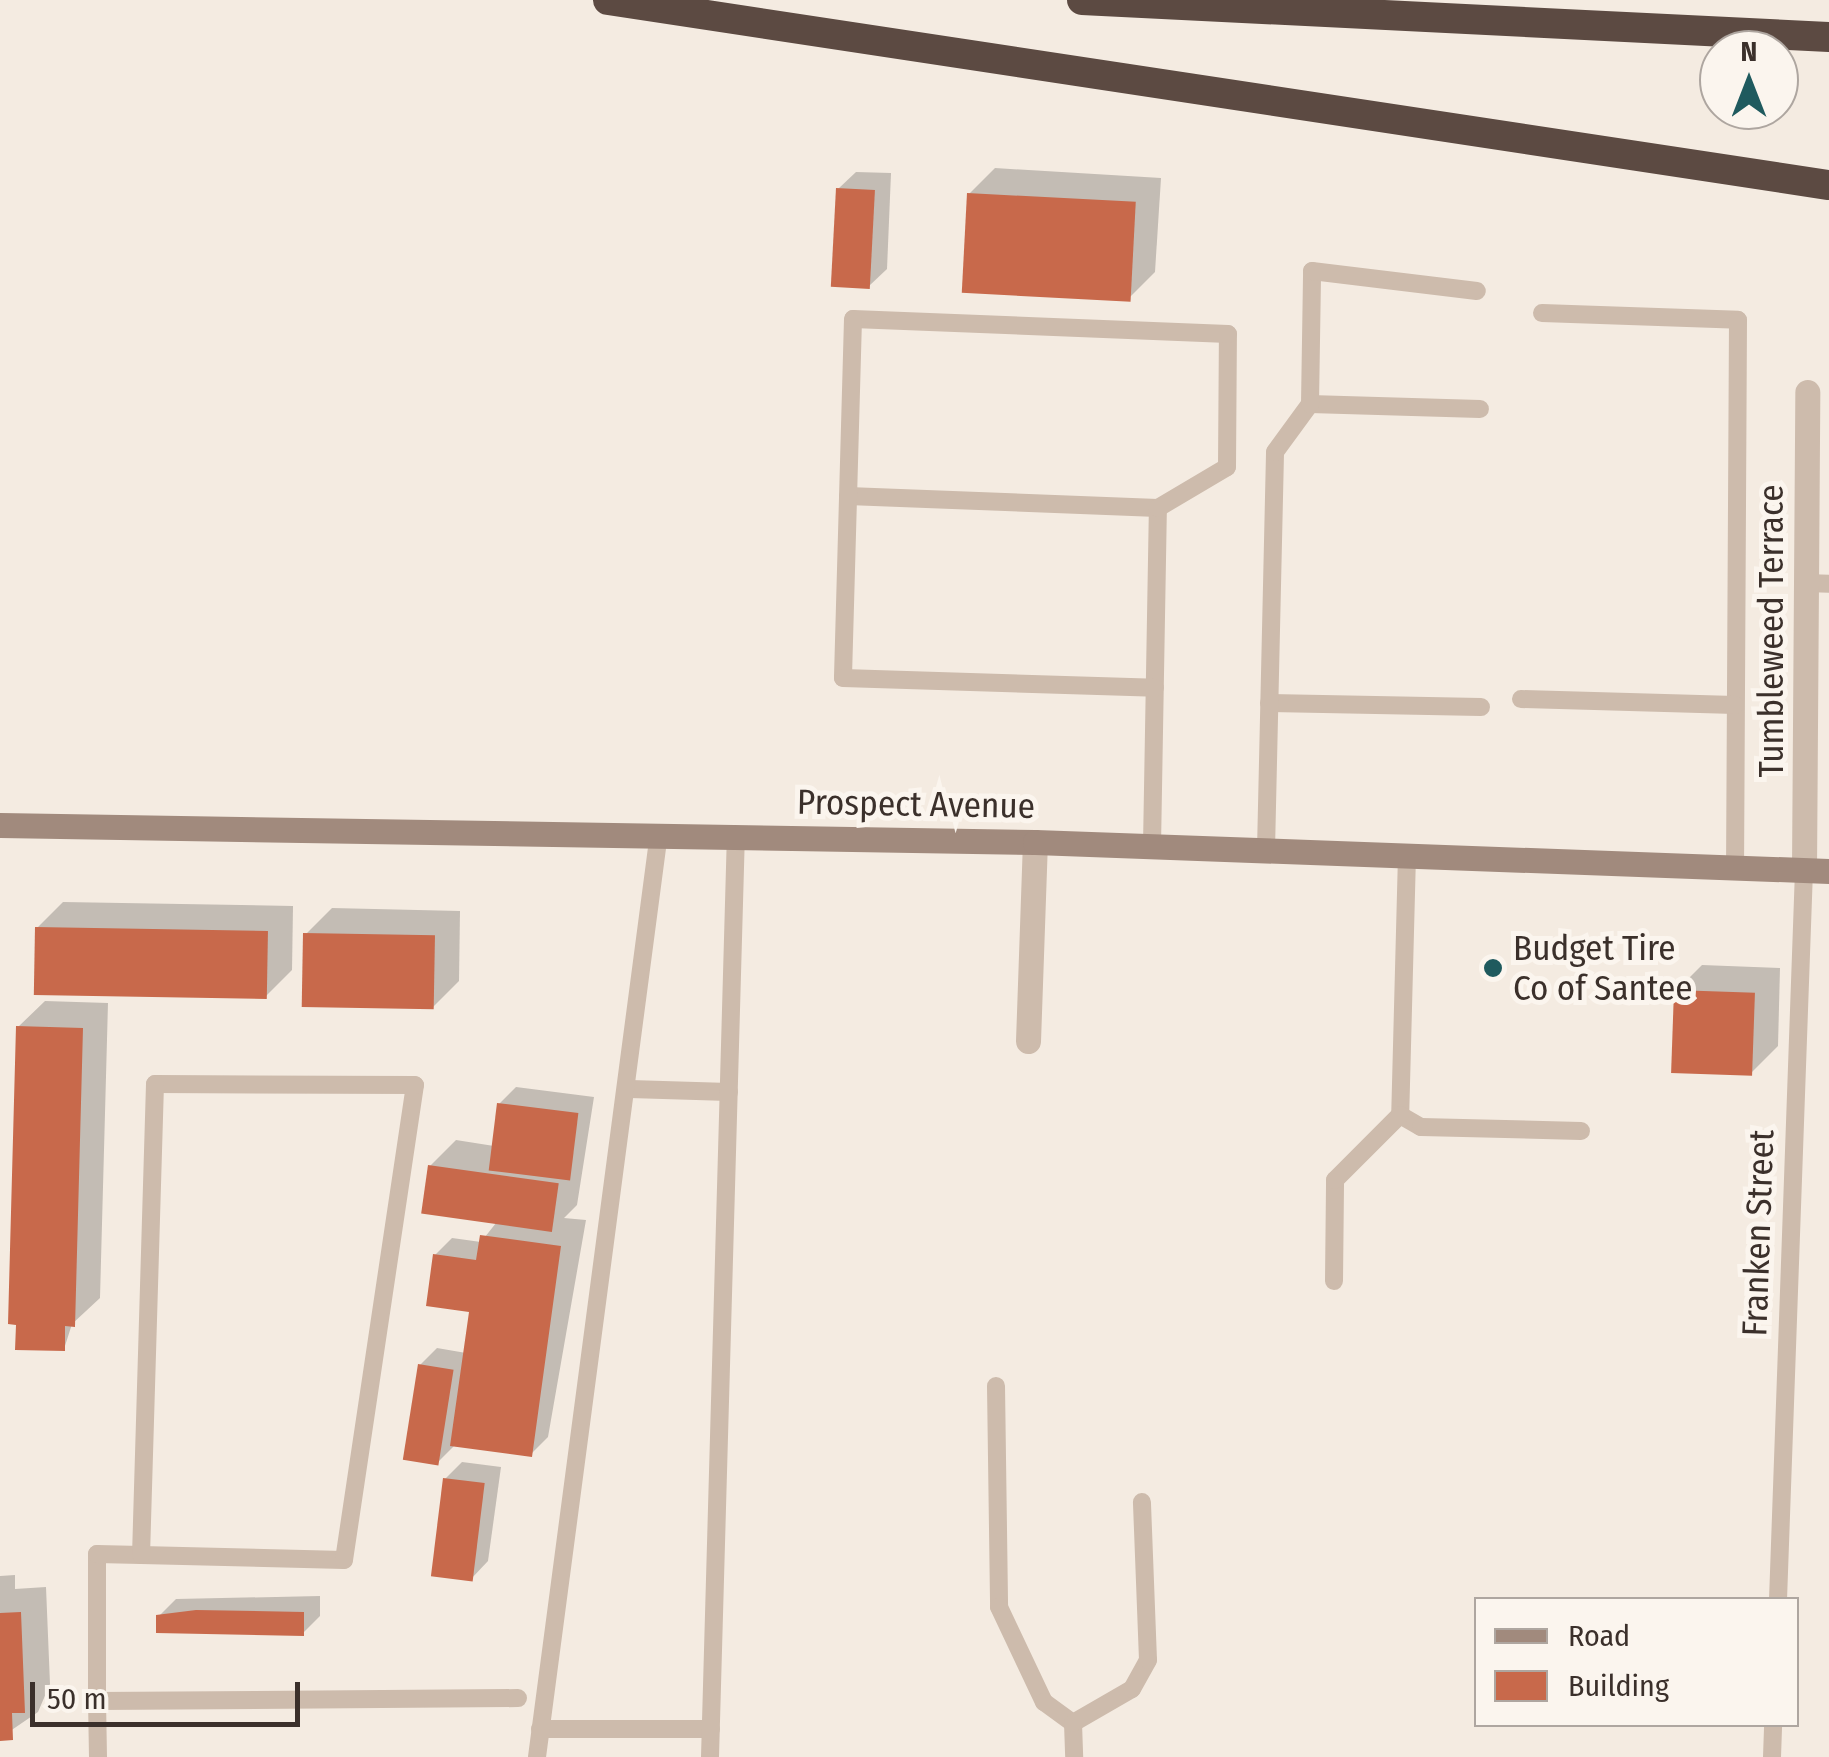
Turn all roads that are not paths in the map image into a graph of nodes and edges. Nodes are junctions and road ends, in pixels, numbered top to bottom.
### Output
1 (608, 0) edge
2 (1082, 0) edge
3 (1829, 37) edge
4 (1829, 185) edge
5 (1477, 291) dead end
6 (1542, 312) dead end
7 (1807, 392) dead end
8 (1310, 404) junction
9 (1480, 409) dead end
10 (848, 496) junction
11 (1158, 508) junction
12 (1817, 583) edge
13 (1155, 688) junction
14 (1520, 700) dead end
15 (1270, 703) junction
16 (1735, 706) junction
17 (1480, 707) dead end
18 (0, 826) edge
19 (659, 832) junction
20 (736, 834) junction
21 (1036, 842) junction
22 (1152, 846) junction
23 (1266, 850) junction
24 (1407, 855) junction
25 (1735, 868) junction
26 (1817, 870) edge
27 (1028, 1041) dead end
28 (630, 1089) junction
29 (728, 1092) junction
30 (1400, 1115) junction
31 (1581, 1131) dead end
32 (1334, 1281) dead end
33 (996, 1386) dead end
34 (1142, 1502) dead end
35 (141, 1555) junction
36 (1778, 1597) edge
37 (518, 1698) dead end
38 (97, 1700) junction
39 (1074, 1723) junction
40 (1773, 1727) edge
41 (540, 1730) junction
42 (711, 1730) junction
43 (98, 1757) edge
44 (537, 1757) edge
45 (710, 1757) edge
46 (1074, 1757) edge
47 (1772, 1757) edge

1 - 4 highway
2 - 3 highway
5 - 8 lane
6 - 16 lane
7 - 12 street, Tumbleweed Terrace
8 - 9 lane
8 - 15 lane
10 - 11 lane
10 - 11 lane
10 - 13 lane
11 - 13 lane
12 - 26 street, Tumbleweed Terrace
13 - 22 lane
14 - 16 lane
15 - 17 lane
15 - 23 lane
16 - 25 lane
18 - 19 main road, Prospect Avenue
19 - 20 main road, Prospect Avenue
19 - 28 lane
20 - 21 main road, Prospect Avenue
20 - 29 lane
21 - 22 main road, Prospect Avenue
21 - 27 street
22 - 23 main road, Prospect Avenue
23 - 24 main road, Prospect Avenue
24 - 25 main road, Prospect Avenue
24 - 30 lane
25 - 26 main road, Prospect Avenue
26 - 36 lane, Franken Street
28 - 29 lane
28 - 41 lane
29 - 42 lane
30 - 31 lane
30 - 32 lane
33 - 39 lane
34 - 39 lane
35 - 35 lane
35 - 38 lane
37 - 38 lane
38 - 43 lane
39 - 46 lane
40 - 47 lane
41 - 42 lane
41 - 44 lane
42 - 45 lane

